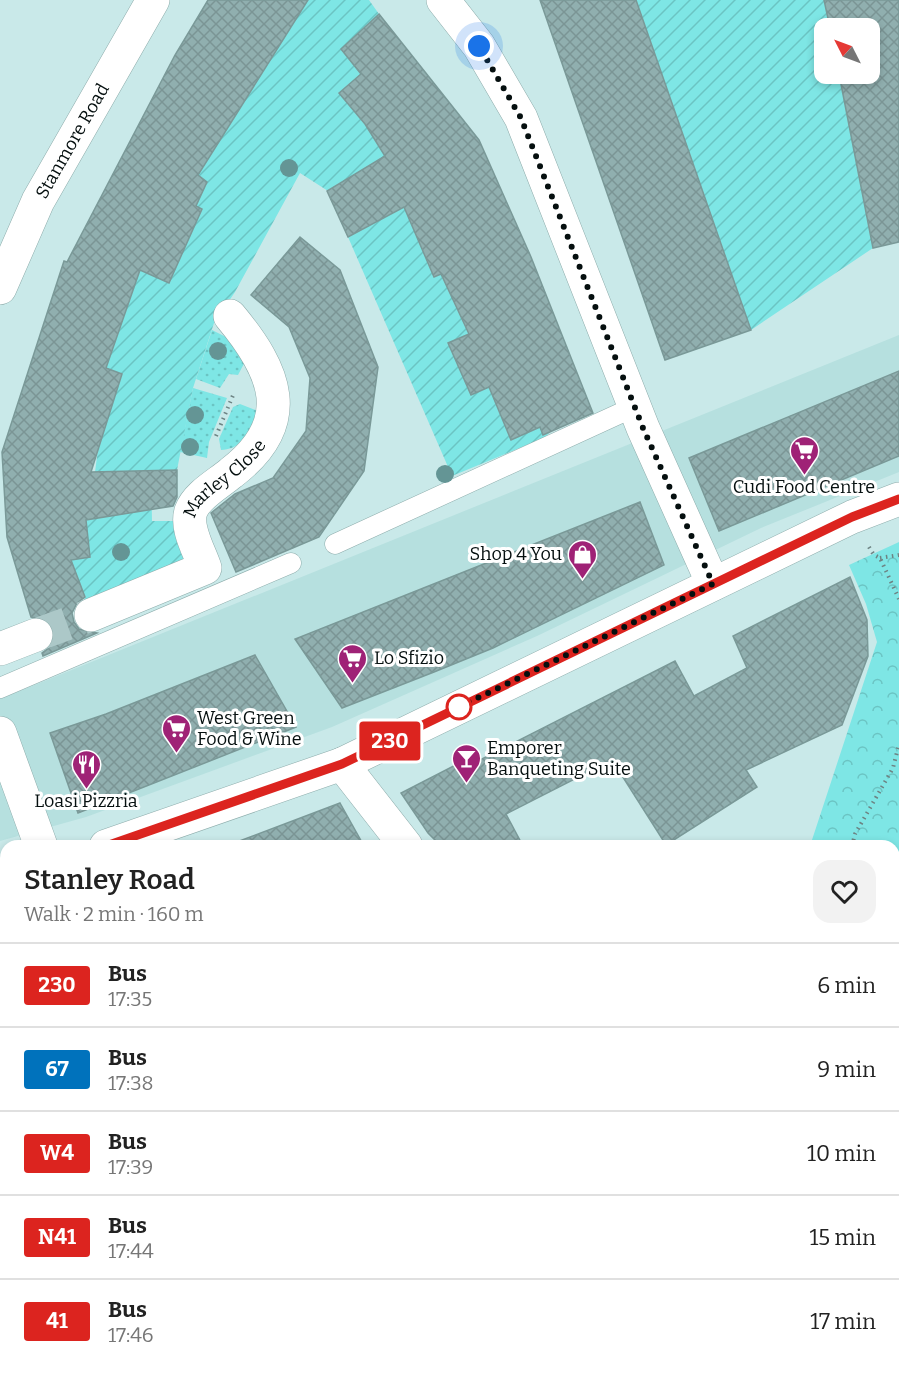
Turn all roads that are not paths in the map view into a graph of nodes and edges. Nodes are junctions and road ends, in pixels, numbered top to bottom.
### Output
1 (153, 0) edge
2 (443, 0) edge
3 (0, 288) edge
4 (230, 316) dead end
5 (634, 407) junction
6 (899, 499) edge
7 (335, 544) dead end
8 (291, 564) dead end
9 (713, 584) junction
10 (91, 615) tunnel mouth
11 (36, 635) tunnel mouth
12 (0, 649) edge
13 (0, 688) edge
14 (0, 733) edge
15 (342, 764) junction
16 (39, 840) edge
17 (122, 840) edge
18 (401, 840) edge

1 - 3 street, Stanmore Road
2 - 5 street
4 - 10 street, Marley Close
5 - 7 lane
5 - 9 street
6 - 9 street
8 - 13 lane
9 - 15 street
11 - 12 street
14 - 16 street
15 - 17 street
15 - 18 street

